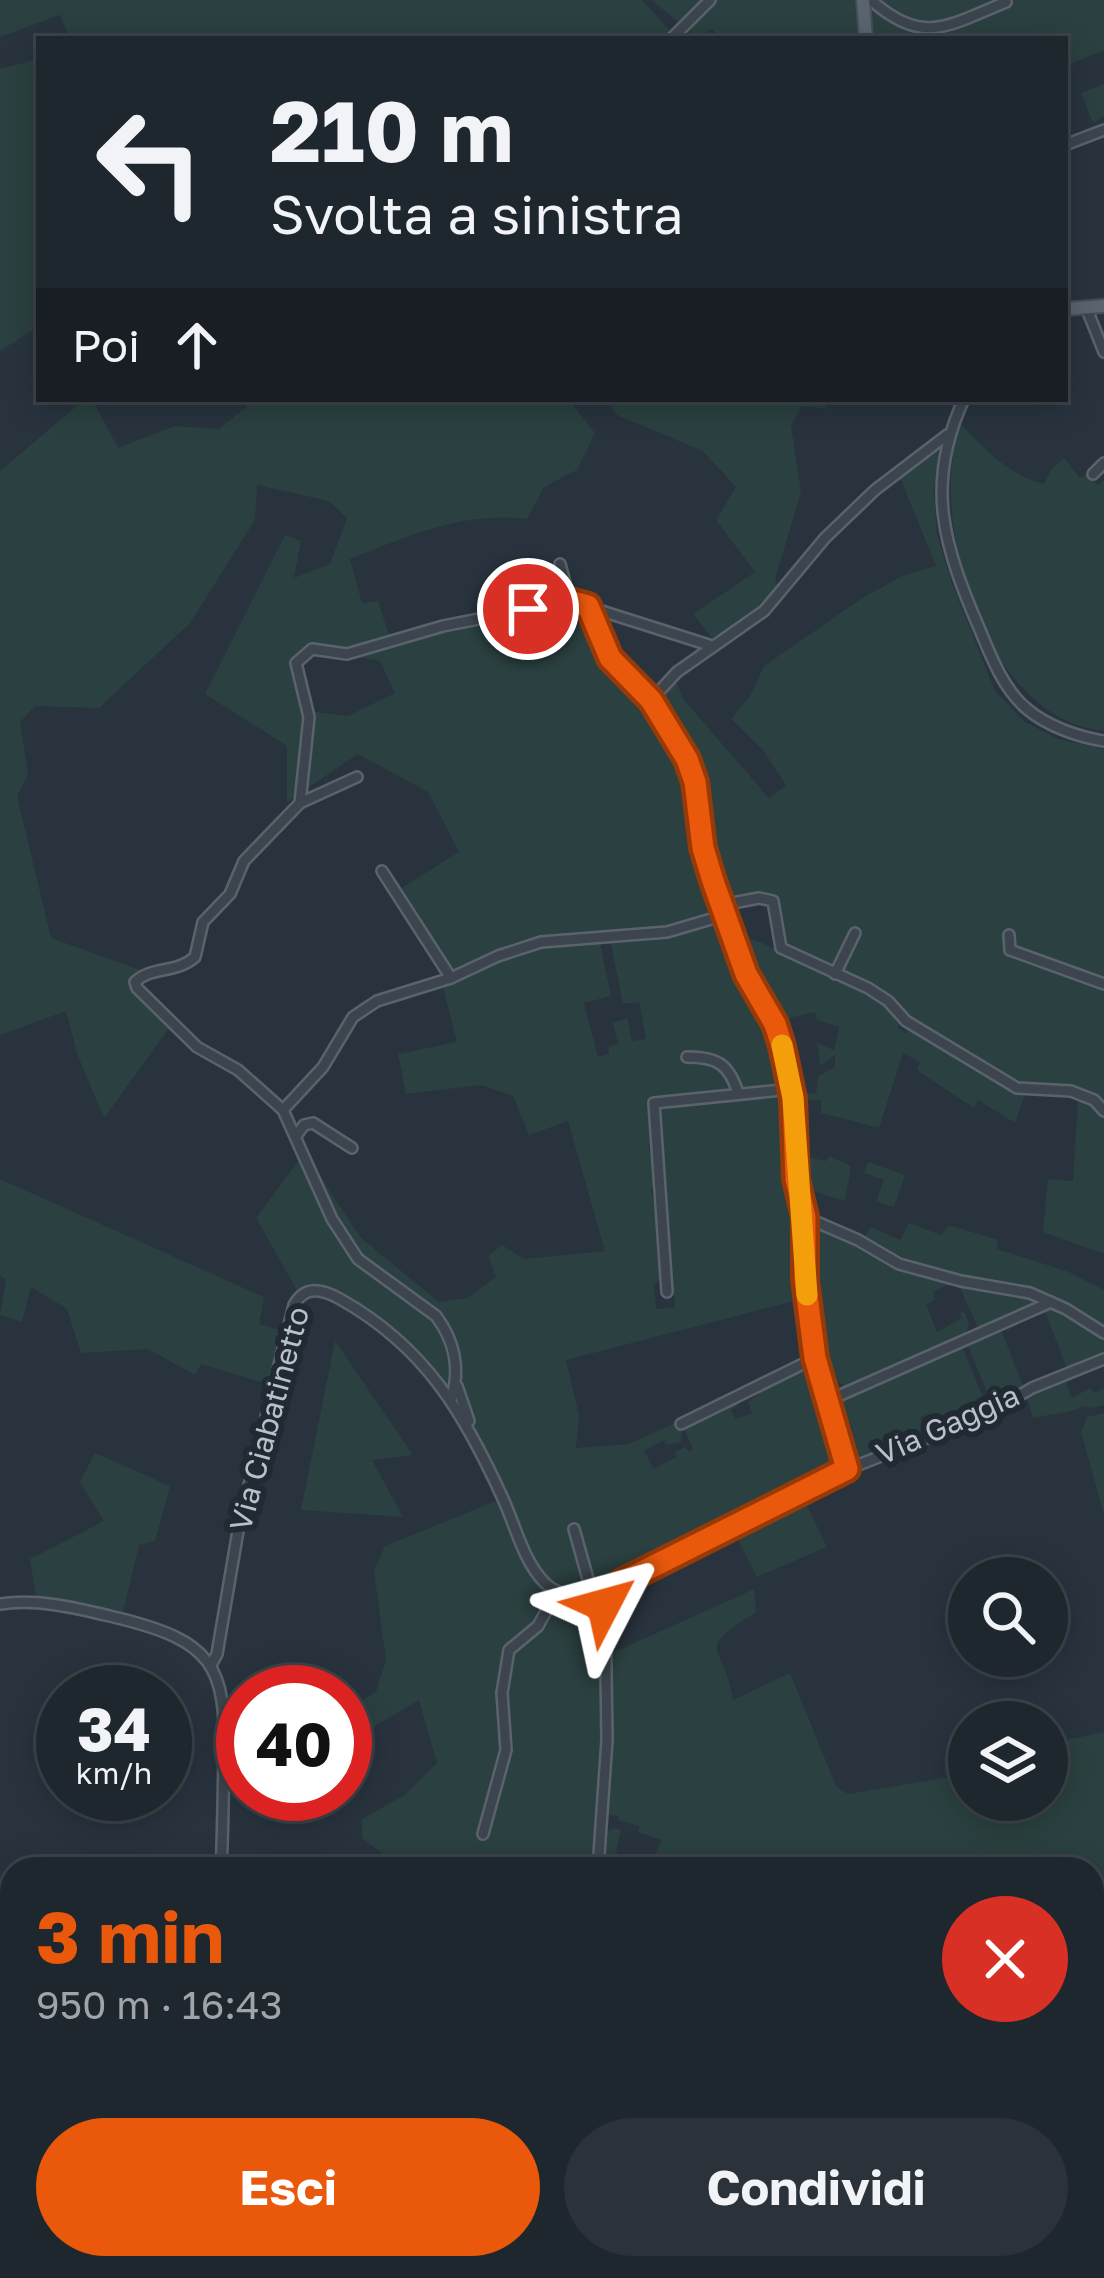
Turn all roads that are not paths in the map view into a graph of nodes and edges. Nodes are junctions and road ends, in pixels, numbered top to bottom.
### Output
1 (710, 0) edge
2 (867, 0) edge
3 (1006, 2) edge
4 (674, 36) edge
5 (866, 36) edge
6 (1104, 130) edge
7 (1068, 144) edge
8 (1104, 306) edge
9 (1086, 307) junction
10 (1068, 309) edge
11 (1104, 352) edge
12 (963, 402) edge
13 (947, 435) junction
14 (1104, 463) edge
15 (1093, 474) dead end
16 (560, 564) dead end
17 (570, 601) junction
18 (588, 606) junction
19 (712, 646) junction
20 (651, 700) junction
21 (1104, 741) edge
22 (357, 778) dead end
23 (300, 803) junction
24 (382, 871) dead end
25 (723, 910) junction
26 (1011, 931) dead end
27 (855, 933) dead end
28 (835, 974) junction
29 (451, 978) junction
30 (1104, 984) edge
31 (687, 1057) dead end
32 (792, 1089) junction
33 (737, 1093) junction
34 (283, 1110) junction
35 (1104, 1111) edge
36 (296, 1136) junction
37 (352, 1148) dead end
38 (805, 1217) junction
39 (667, 1292) dead end
40 (1051, 1302) junction
41 (1104, 1333) edge
42 (815, 1358) junction
43 (1104, 1360) edge
44 (456, 1384) junction
45 (451, 1399) junction
46 (827, 1401) junction
47 (681, 1424) dead end
48 (478, 1449) junction
49 (847, 1469) junction
50 (574, 1529) dead end
51 (557, 1592) junction
52 (593, 1597) junction
53 (605, 1599) junction
54 (0, 1604) edge
55 (211, 1665) junction
56 (483, 1834) dead end
57 (220, 1857) edge
58 (599, 1857) edge

1 - 4 street
2 - 3 street
2 - 5 main road
6 - 7 street
8 - 9 main road
9 - 10 main road
9 - 11 street
12 - 13 street
13 - 19 street
13 - 21 street
14 - 15 street
16 - 17 street
17 - 18 street
17 - 23 street
18 - 19 street
18 - 20 street
19 - 20 street
20 - 25 street
22 - 23 street
23 - 34 street
24 - 29 street
25 - 28 street
25 - 29 street
25 - 32 street
26 - 30 street
27 - 28 street
28 - 35 street
29 - 34 street
31 - 33 street
32 - 33 street
32 - 38 street
33 - 39 street
34 - 36 street
36 - 37 street
36 - 44 street
38 - 40 street
38 - 42 street
40 - 41 street
40 - 46 street
42 - 46 street
42 - 47 street
43 - 49 street, Via Gaggia
44 - 45 street
44 - 48 street
45 - 48 street, Via Ciabatinetto
45 - 55 street, Via Ciabatinetto
46 - 49 street
48 - 51 street, Via Ciabatinetto
49 - 53 street, Via Gaggia
50 - 52 street
51 - 52 street
51 - 56 street
52 - 53 street
53 - 58 street
54 - 55 street
55 - 57 street

